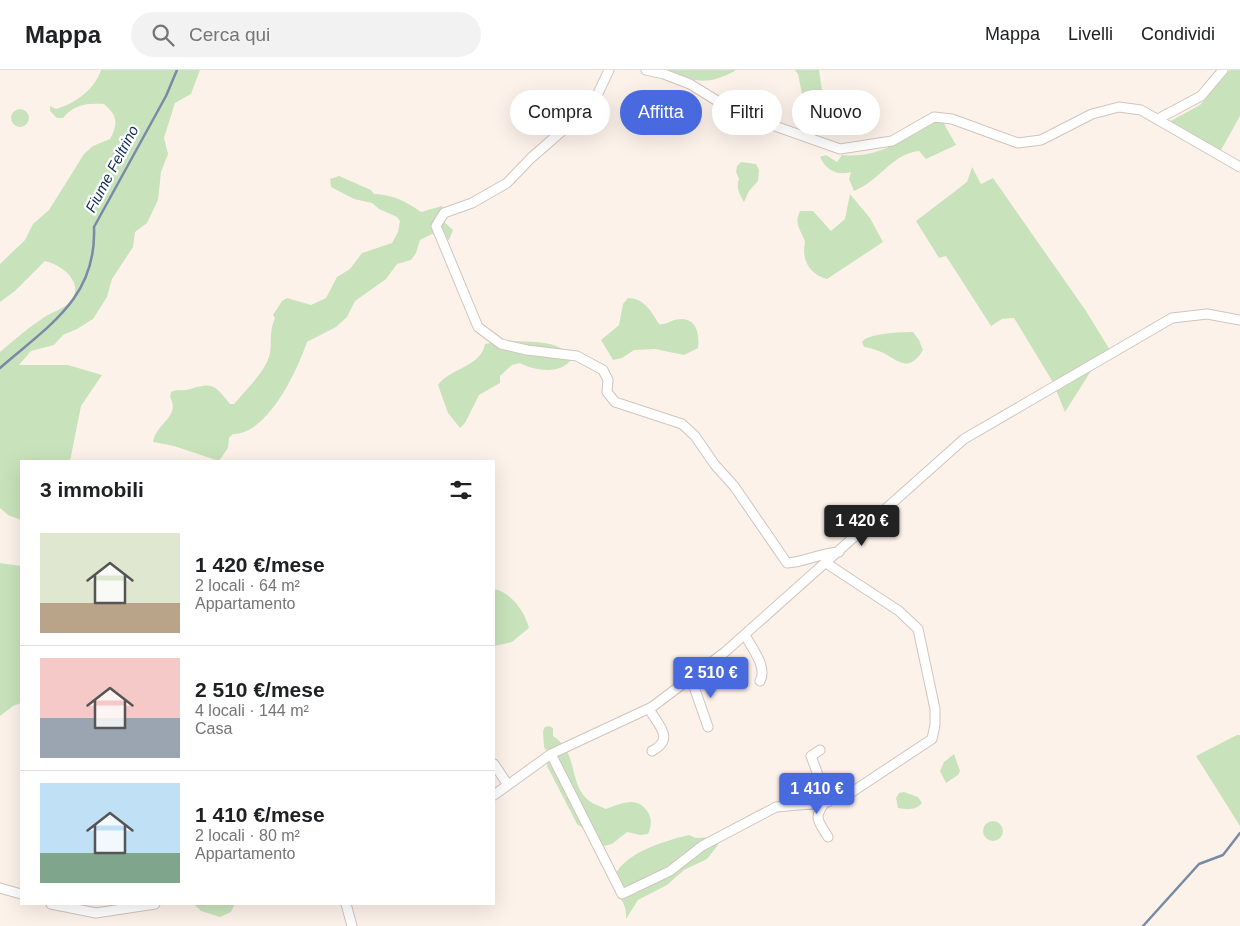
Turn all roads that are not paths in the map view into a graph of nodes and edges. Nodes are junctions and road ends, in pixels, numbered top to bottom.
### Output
1 (609, 70) edge
2 (646, 70) edge
3 (1223, 70) edge
4 (1158, 119) junction
5 (1240, 167) edge
6 (1240, 320) edge
7 (839, 552) junction
8 (826, 563) junction
9 (744, 634) junction
10 (691, 678) junction
11 (760, 681) dead end
12 (650, 709) junction
13 (708, 727) dead end
14 (820, 750) dead end
15 (652, 751) dead end
16 (551, 754) junction
17 (495, 766) edge
18 (508, 785) junction
19 (495, 794) edge
20 (827, 802) junction
21 (828, 837) dead end
22 (0, 888) edge
23 (20, 894) edge
24 (56, 905) edge
25 (148, 905) edge
26 (346, 905) edge
27 (352, 926) edge

1 - 7 street
2 - 4 street
3 - 4 street
4 - 5 street
6 - 7 street
7 - 8 street
8 - 9 street
8 - 20 street
9 - 10 street
9 - 11 street
10 - 12 street
10 - 13 street
12 - 15 street
12 - 16 street
14 - 20 street
16 - 18 street
16 - 20 street
17 - 18 street
18 - 19 street
20 - 21 street
22 - 23 street
24 - 25 street
26 - 27 street

